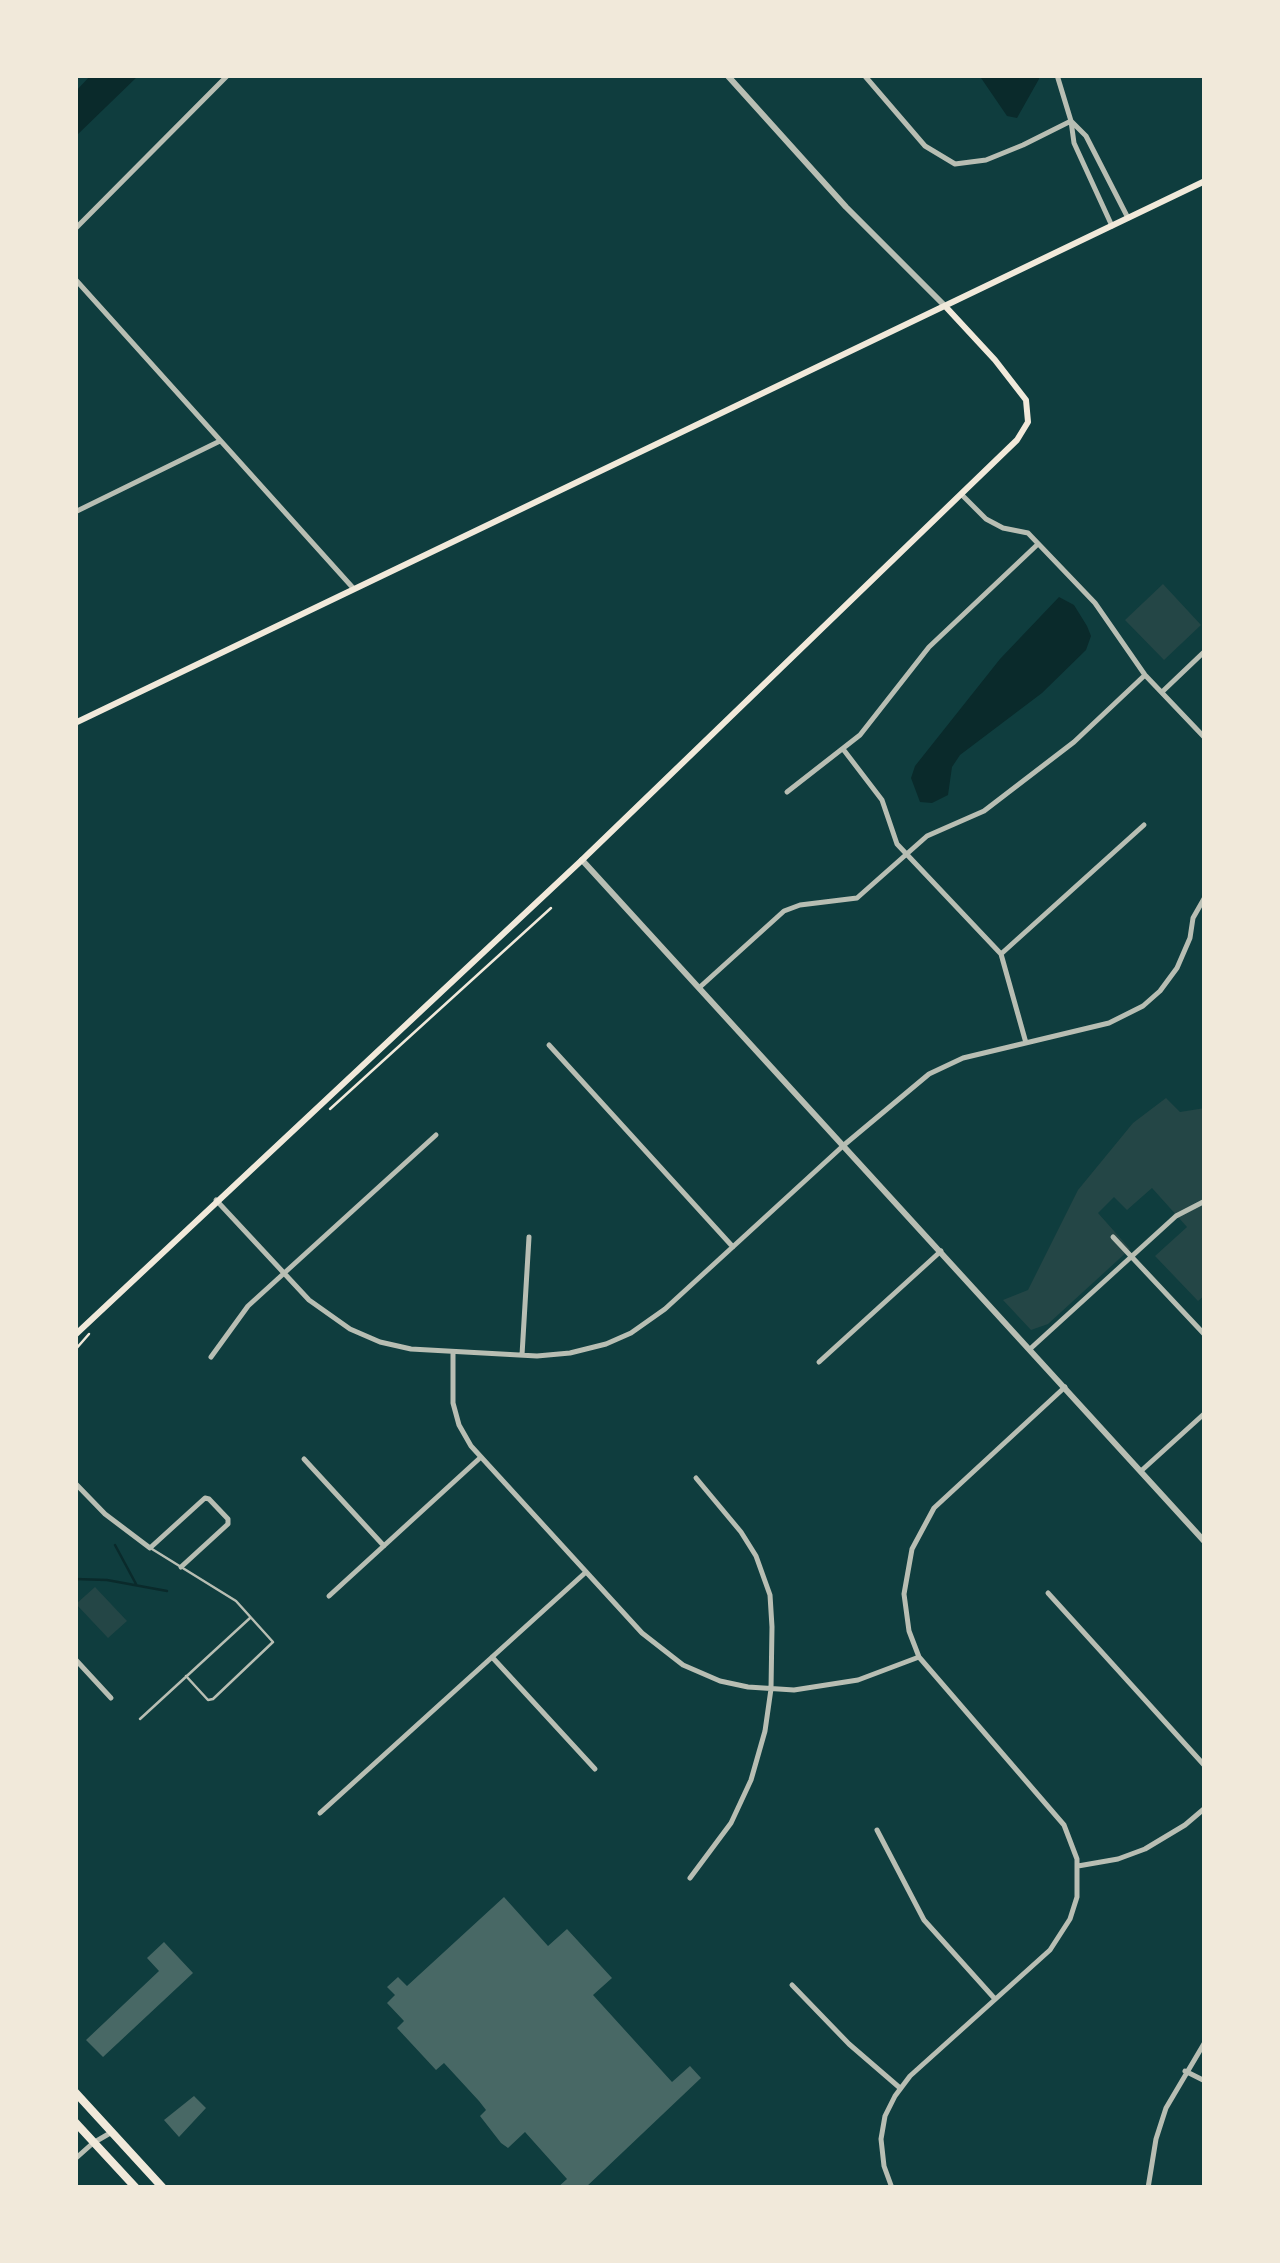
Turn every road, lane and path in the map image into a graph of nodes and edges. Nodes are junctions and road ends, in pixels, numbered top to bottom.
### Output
1 (228, 75) edge
2 (726, 75) edge
3 (864, 75) edge
4 (1057, 75) edge
5 (1071, 121) junction
6 (1205, 181) edge
7 (1128, 218) junction
8 (1112, 226) junction
9 (75, 228) edge
10 (75, 279) edge
11 (945, 306) junction
12 (220, 441) junction
13 (962, 495) junction
14 (75, 512) edge
15 (1038, 544) junction
16 (354, 589) junction
17 (1205, 650) edge
18 (1146, 674) junction
19 (1162, 692) junction
20 (75, 723) edge
21 (1205, 738) edge
22 (843, 750) junction
23 (787, 792) dead end
24 (1144, 825) dead end
25 (906, 855) junction
26 (582, 860) junction
27 (1205, 897) edge
28 (551, 908) dead end
29 (1002, 954) junction
30 (700, 987) junction
31 (1026, 1043) junction
32 (549, 1045) dead end
33 (319, 1119) dead end
34 (436, 1135) dead end
35 (844, 1145) junction
36 (216, 1200) junction
37 (1205, 1201) edge
38 (1113, 1237) dead end
39 (529, 1238) dead end
40 (733, 1247) junction
41 (941, 1251) junction
42 (1132, 1256) junction
43 (284, 1274) junction
44 (75, 1335) edge
45 (1205, 1335) edge
46 (1030, 1349) junction
47 (454, 1352) junction
48 (522, 1355) junction
49 (211, 1357) dead end
50 (819, 1362) dead end
51 (1064, 1387) junction
52 (1205, 1413) edge
53 (481, 1457) junction
54 (304, 1459) dead end
55 (1141, 1471) junction
56 (696, 1478) dead end
57 (75, 1483) edge
58 (1205, 1542) edge
59 (384, 1546) junction
60 (150, 1548) junction
61 (181, 1567) junction
62 (586, 1572) junction
63 (1048, 1593) dead end
64 (329, 1596) dead end
65 (252, 1617) junction
66 (492, 1657) junction
67 (919, 1657) junction
68 (75, 1659) edge
69 (186, 1676) junction
70 (770, 1689) junction
71 (112, 1698) dead end
72 (140, 1719) dead end
73 (1205, 1766) edge
74 (595, 1769) dead end
75 (1205, 1808) edge
76 (320, 1814) dead end
77 (876, 1830) dead end
78 (1078, 1866) junction
79 (690, 1878) dead end
80 (792, 1984) dead end
81 (996, 1999) junction
82 (1205, 2042) edge
83 (1186, 2071) junction
84 (1205, 2081) edge
85 (900, 2088) junction
86 (75, 2092) edge
87 (75, 2122) edge
88 (112, 2132) junction
89 (93, 2143) junction
90 (75, 2159) edge
91 (136, 2188) edge
92 (164, 2188) edge
93 (892, 2188) edge
94 (1148, 2188) edge

1 - 9 street
2 - 11 street
3 - 5 street
4 - 5 street
5 - 7 street
5 - 8 street
6 - 7 main road
7 - 8 main road
8 - 11 main road
10 - 12 street
11 - 13 main road
11 - 16 main road
12 - 14 street
12 - 16 street
13 - 15 street
13 - 26 main road
15 - 18 street
15 - 22 street
16 - 20 main road
17 - 19 street
18 - 19 street
18 - 25 street
19 - 21 street
22 - 23 street
22 - 25 street
24 - 29 street
25 - 29 street
25 - 30 street
26 - 30 street
26 - 36 main road
27 - 31 street
28 - 33 path
29 - 31 street
30 - 35 street
31 - 35 street
32 - 40 street
34 - 43 street
35 - 40 street
35 - 41 street
36 - 43 street
36 - 44 main road
37 - 42 street
38 - 42 street
39 - 48 street
40 - 48 street
41 - 46 street
41 - 50 street
42 - 45 street
42 - 46 street
43 - 47 street
43 - 49 street
46 - 51 street
47 - 48 street
47 - 53 street
51 - 55 street
51 - 67 street
52 - 55 street
53 - 59 street
53 - 62 street
54 - 59 street
55 - 58 street
56 - 70 street
57 - 60 street
59 - 64 street
60 - 61 lane
60 - 61 street
61 - 65 lane
62 - 66 street
62 - 70 street
63 - 73 street
65 - 69 lane
65 - 69 lane
66 - 74 street
66 - 76 street
67 - 70 street
67 - 78 street
68 - 71 street
69 - 72 lane
70 - 79 street
75 - 78 street
77 - 81 street
78 - 81 street
80 - 85 street
81 - 85 street
82 - 83 street
83 - 84 street
83 - 94 street
85 - 93 street
86 - 88 main road
87 - 89 main road
88 - 89 street
88 - 92 main road
89 - 90 street
89 - 91 main road

